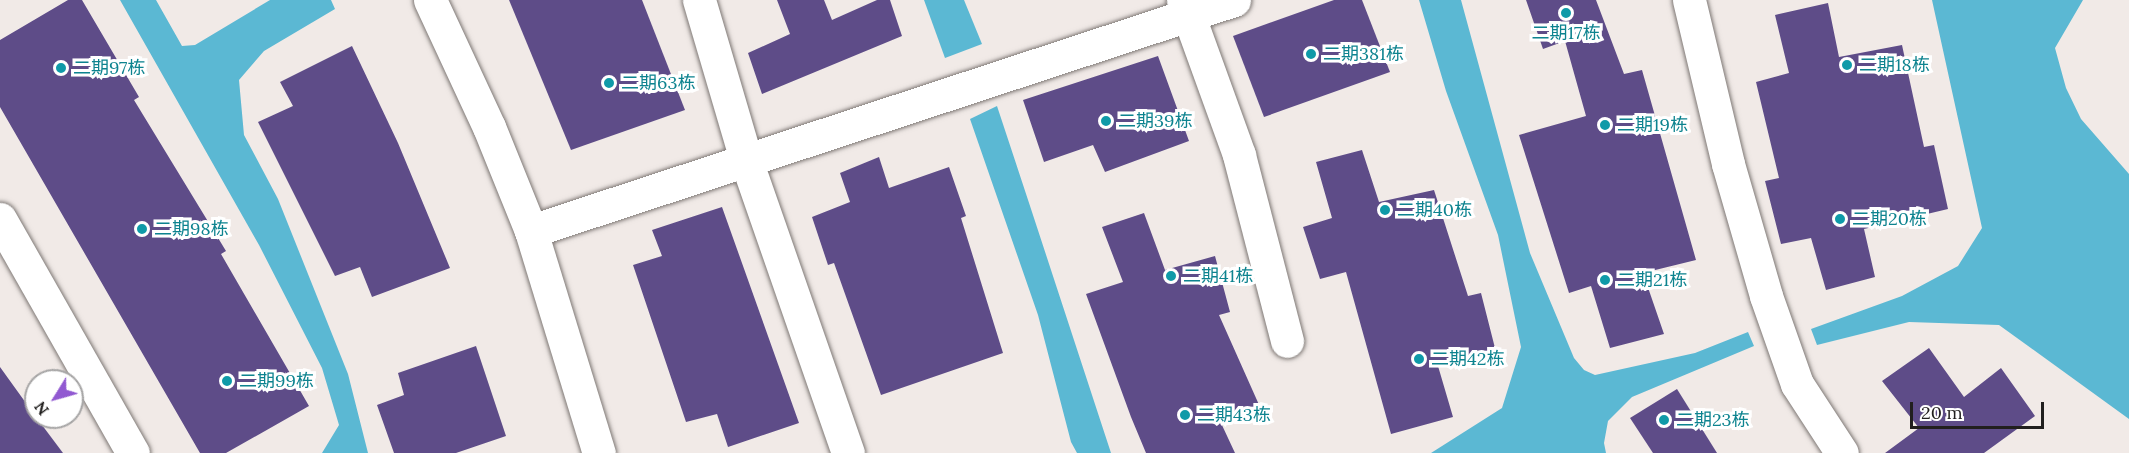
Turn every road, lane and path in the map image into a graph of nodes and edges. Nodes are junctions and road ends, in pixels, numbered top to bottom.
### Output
1 (430, 0) edge
2 (699, 0) edge
3 (1234, 0) edge
4 (1689, 0) edge
5 (1186, 7) edge
6 (746, 160) junction
7 (0, 219) edge
8 (531, 231) junction
9 (1287, 341) dead end
10 (133, 453) edge
11 (599, 453) edge
12 (848, 453) edge
13 (1842, 453) edge

1 - 8 street
2 - 6 street
3 - 5 street
4 - 13 street
5 - 6 street
5 - 9 street
6 - 8 street
6 - 12 street
7 - 10 street
8 - 11 street

